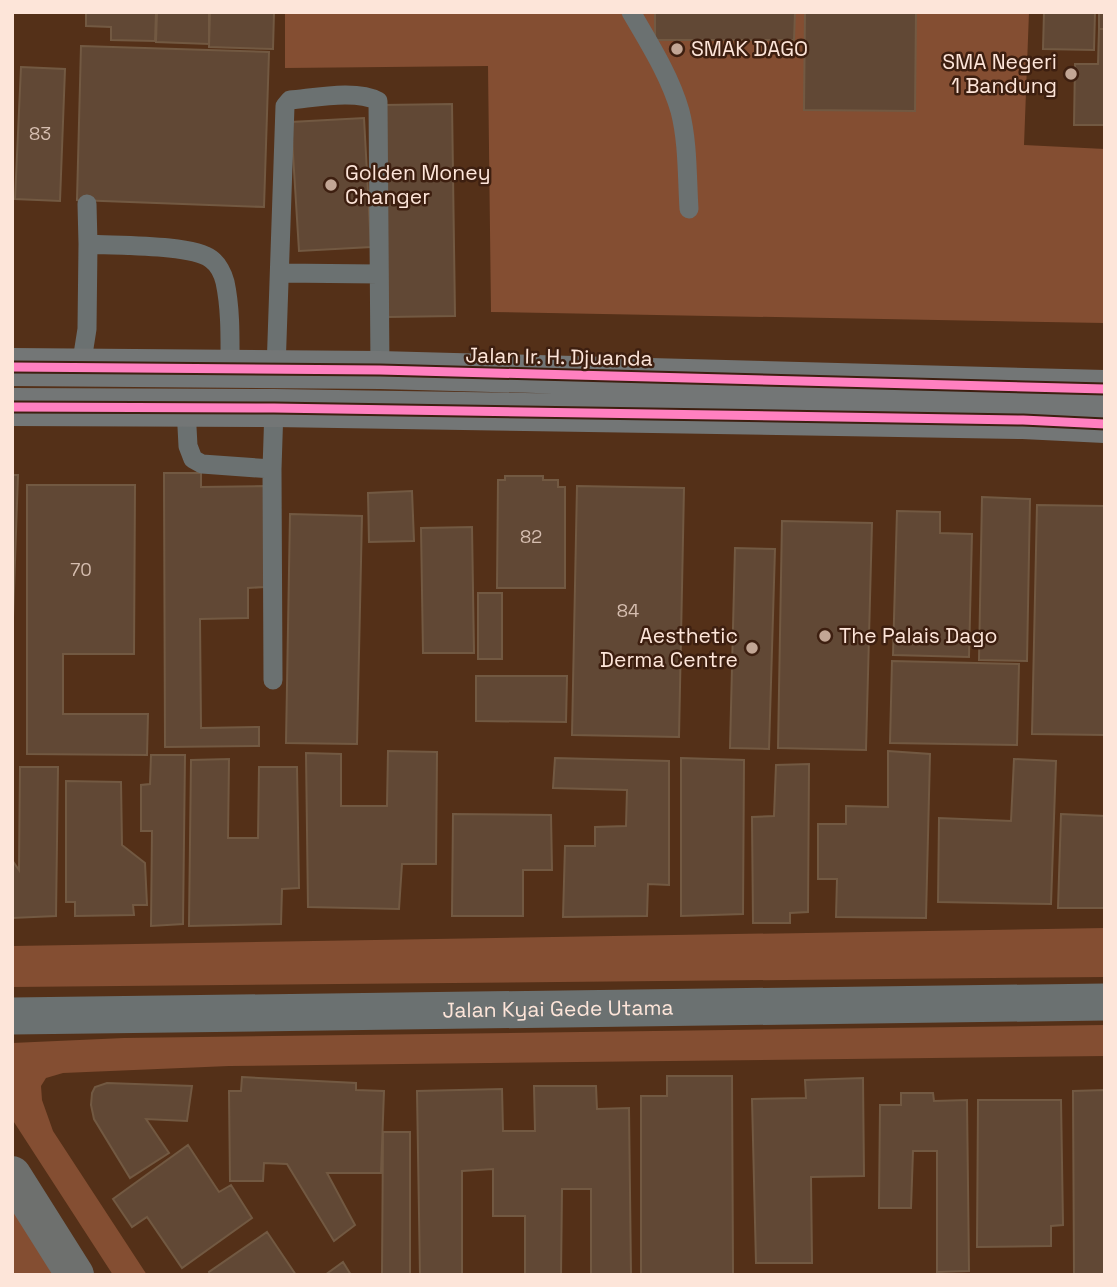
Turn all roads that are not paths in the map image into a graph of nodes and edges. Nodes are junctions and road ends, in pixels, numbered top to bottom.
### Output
1 (631, 12) edge
2 (87, 204) dead end
3 (690, 209) dead end
4 (88, 244) junction
5 (280, 273) junction
6 (380, 274) junction
7 (12, 367) edge
8 (81, 367) junction
9 (230, 369) junction
10 (276, 370) junction
11 (380, 370) junction
12 (1105, 389) edge
13 (12, 407) edge
14 (186, 408) junction
15 (274, 408) junction
16 (1105, 424) edge
17 (272, 469) junction
18 (273, 680) dead end
19 (1105, 1002) edge
20 (12, 1016) edge
21 (12, 1175) edge
22 (75, 1275) edge

1 - 3 lane
2 - 4 lane
4 - 8 lane
4 - 9 lane
5 - 6 lane
5 - 6 lane
5 - 10 lane
6 - 11 lane
7 - 8 main road, Jalan Ir. H. Djuanda
8 - 9 main road, Jalan Ir. H. Djuanda
9 - 10 main road, Jalan Ir. H. Djuanda
10 - 11 main road, Jalan Ir. H. Djuanda
11 - 12 main road, Jalan Ir. H. Djuanda
13 - 14 main road
14 - 15 main road
14 - 17 lane
15 - 16 main road
15 - 17 lane
17 - 18 lane
19 - 20 street, Jalan Kyai Gede Utama
21 - 22 main road

